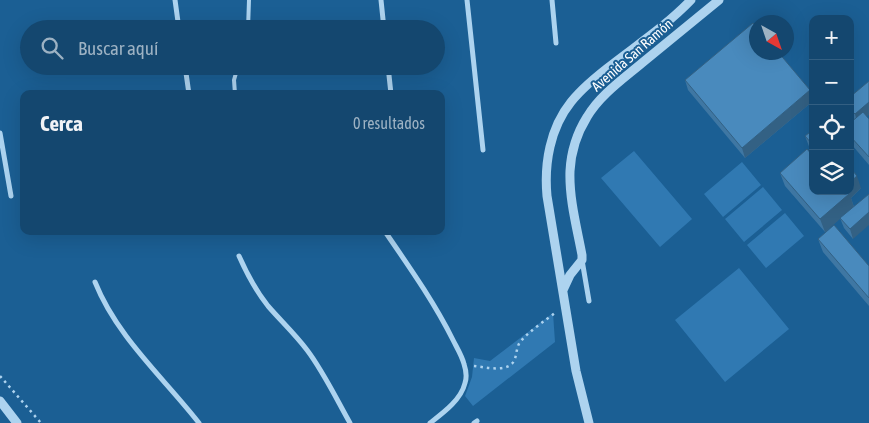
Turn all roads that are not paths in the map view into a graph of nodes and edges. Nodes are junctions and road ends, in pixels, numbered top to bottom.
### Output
1 (175, 0) edge
2 (249, 0) edge
3 (381, 0) edge
4 (468, 0) edge
5 (552, 0) edge
6 (691, 0) edge
7 (719, 0) edge
8 (178, 20) edge
9 (248, 20) edge
10 (383, 20) edge
11 (556, 43) dead end
12 (186, 75) edge
13 (235, 75) edge
14 (389, 75) edge
15 (188, 90) edge
16 (235, 90) edge
17 (391, 90) edge
18 (0, 133) edge
19 (483, 150) dead end
20 (11, 196) dead end
21 (387, 235) edge
22 (240, 256) dead end
23 (582, 260) junction
24 (95, 282) dead end
25 (563, 290) junction
26 (589, 301) dead end
27 (0, 400) edge
28 (4, 409) edge
29 (17, 423) edge
30 (199, 423) edge
31 (350, 423) edge
32 (430, 423) edge
33 (589, 423) edge

1 - 8 street
2 - 9 lane
3 - 10 street
4 - 19 street
5 - 11 street
6 - 25 street, Avenida San Ramón
7 - 23 street, Avenida San Ramón
12 - 15 street
13 - 16 lane
14 - 17 street
18 - 20 street
21 - 32 street
22 - 31 street
23 - 25 street
23 - 26 street, Avenida San Ramón
24 - 30 street
25 - 33 street, Avenida San Ramón
27 - 28 street
28 - 29 street

